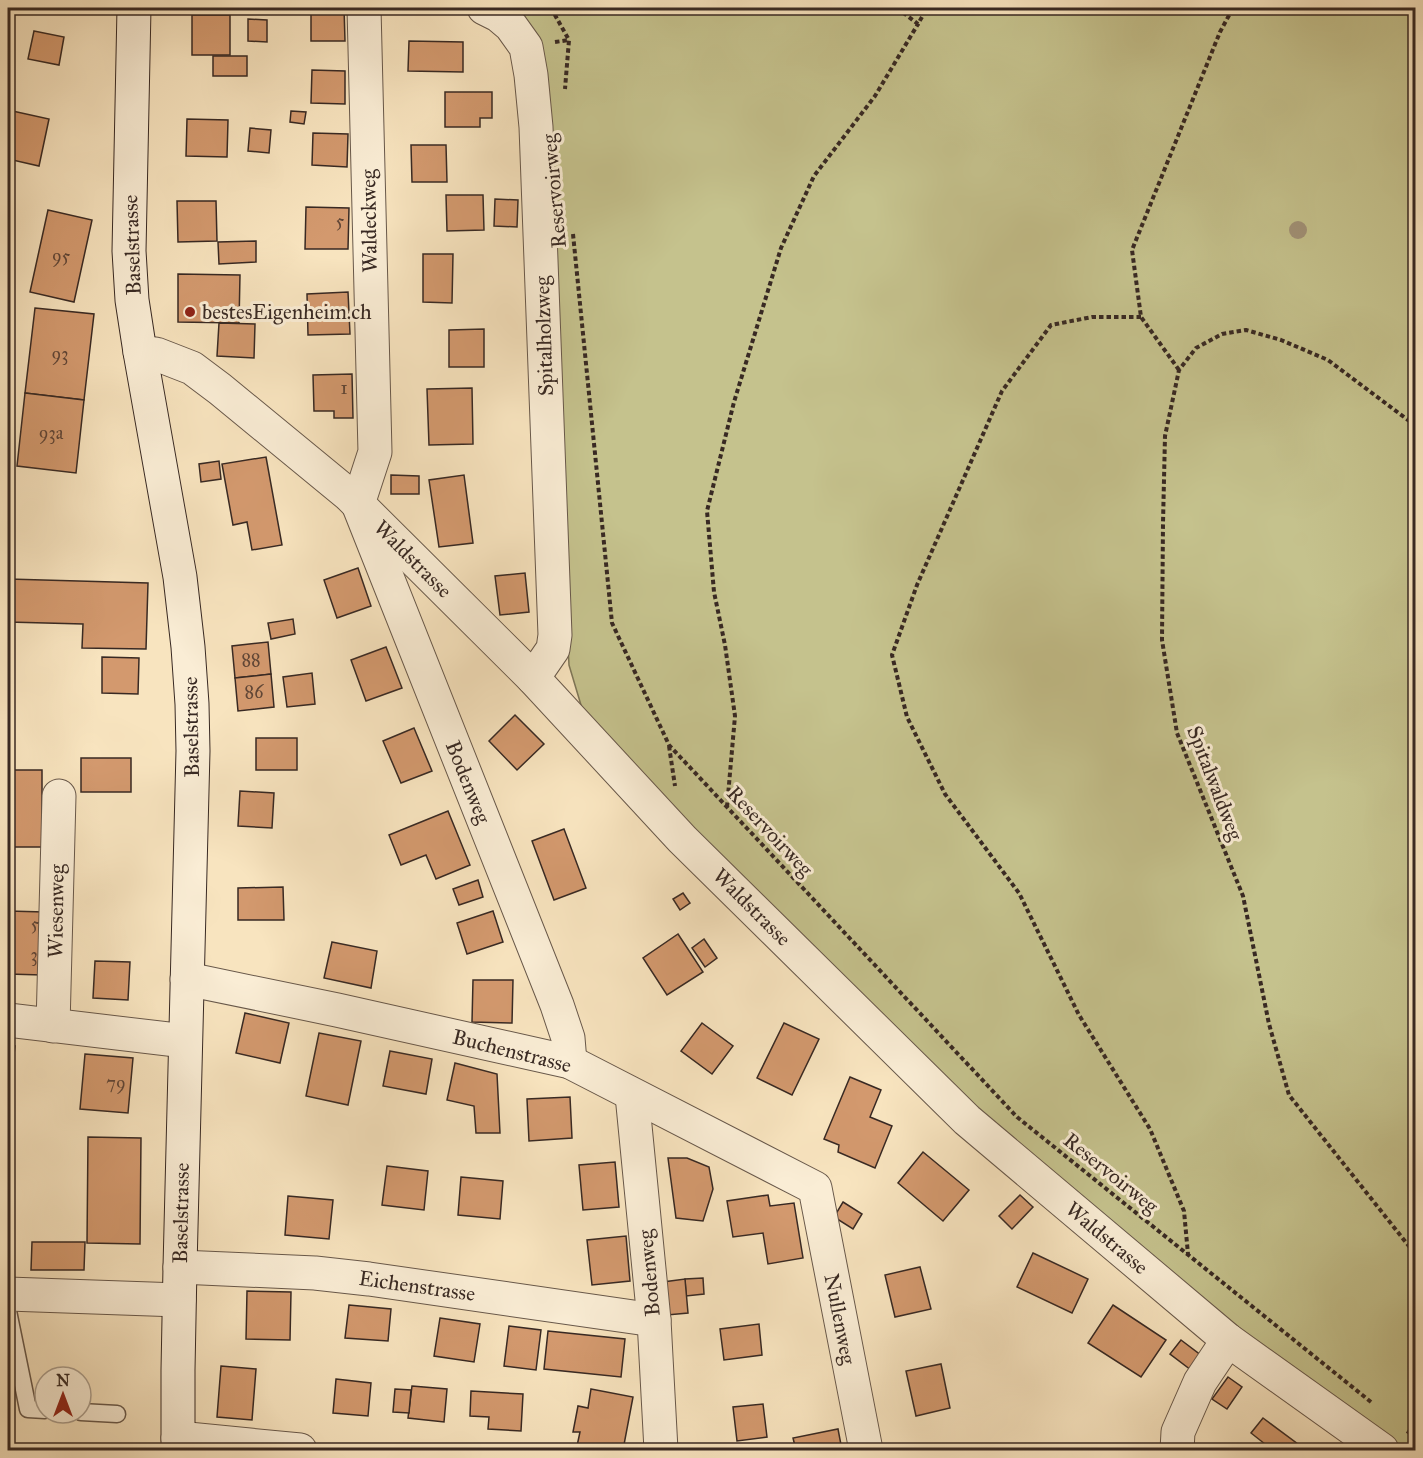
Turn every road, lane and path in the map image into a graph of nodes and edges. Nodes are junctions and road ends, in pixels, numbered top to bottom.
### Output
1 (134, 8) edge
2 (364, 8) edge
3 (484, 8) edge
4 (551, 8) edge
5 (897, 8) edge
6 (927, 8) edge
7 (1233, 8) edge
8 (918, 24) junction
9 (565, 95) dead end
10 (573, 234) dead end
11 (1141, 317) junction
12 (140, 352) junction
13 (1179, 370) junction
14 (1416, 426) edge
15 (358, 504) junction
16 (533, 678) junction
17 (58, 796) dead end
18 (727, 807) junction
19 (187, 979) junction
20 (8, 1020) edge
21 (53, 1026) junction
22 (185, 1041) junction
23 (570, 1062) junction
24 (632, 1095) junction
25 (815, 1188) joint
26 (1188, 1254) junction
27 (1416, 1255) edge
28 (180, 1267) junction
29 (8, 1294) edge
30 (179, 1300) junction
31 (8, 1311) edge
32 (654, 1320) junction
33 (1227, 1340) junction
34 (1379, 1408) dead end
35 (33, 1409) edge
36 (93, 1413) edge
37 (117, 1414) dead end
38 (1416, 1437) edge
39 (1394, 1440) edge
40 (178, 1444) edge
41 (300, 1450) edge
42 (662, 1450) edge
43 (866, 1450) edge
44 (1177, 1450) edge

1 - 12 street, Baselstrasse
2 - 15 street, Waldeckweg
3 - 16 street, Spitalholzweg
4 - 9 path
5 - 8 path
6 - 8 path
7 - 11 path
8 - 18 path
10 - 18 path, Reservoirweg
11 - 13 path
11 - 26 path
12 - 15 street, Waldstrasse
12 - 19 street, Baselstrasse
13 - 14 path, Spitalwaldweg
13 - 27 path, Spitalwaldweg
15 - 16 street, Waldstrasse
15 - 23 street, Bodenweg
16 - 33 street, Waldstrasse
17 - 21 street, Wiesenweg
18 - 26 path, Reservoirweg
19 - 22 street, Baselstrasse
19 - 23 street, Buchenstrasse
20 - 21 street
21 - 22 street
22 - 28 street, Baselstrasse
23 - 24 street, Buchenstrasse
24 - 25 street, Buchenstrasse
24 - 32 street, Bodenweg
25 - 43 street, Nullenweg
26 - 34 path, Reservoirweg
28 - 30 street, Baselstrasse
28 - 32 street, Eichenstrasse
29 - 30 street
30 - 40 street, Baselstrasse
31 - 35 lane
32 - 42 street, Bodenweg
33 - 39 street, Waldstrasse
33 - 44 street
36 - 37 lane
38 - 39 path
40 - 41 street

